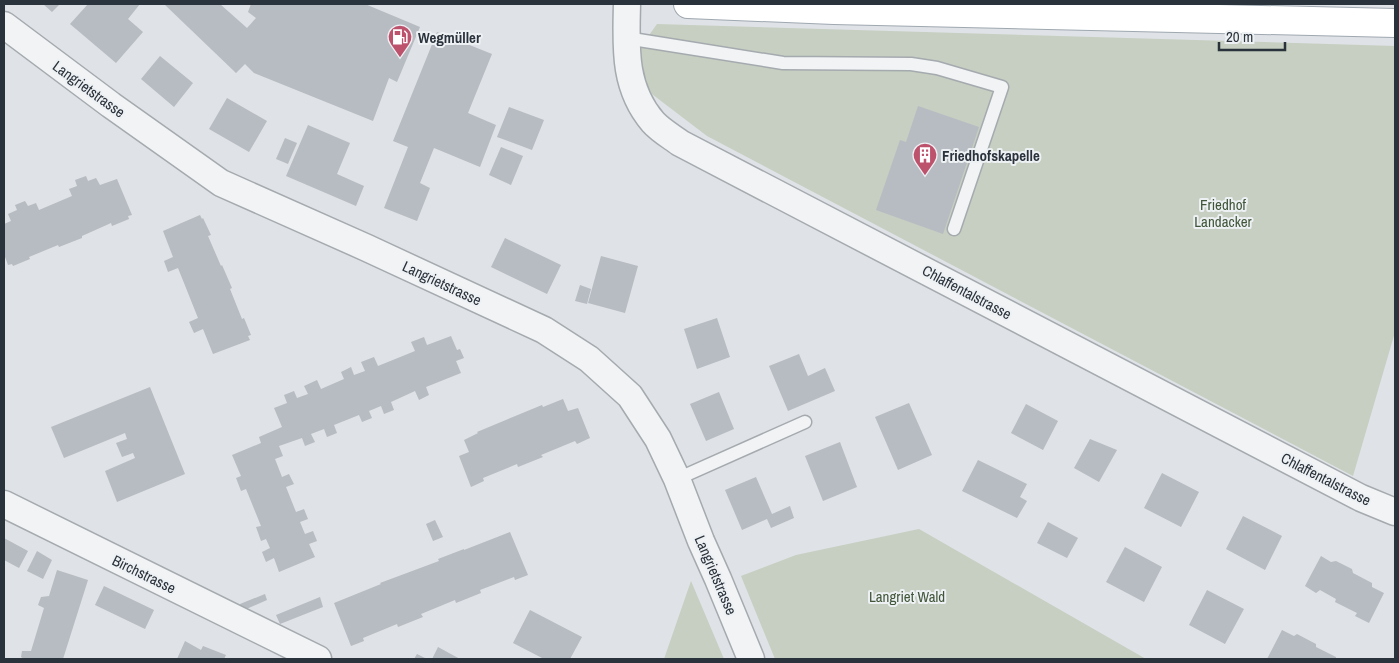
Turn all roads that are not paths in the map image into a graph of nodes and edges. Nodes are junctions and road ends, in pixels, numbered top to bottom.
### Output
1 (627, 4) edge
2 (688, 4) edge
3 (1395, 24) edge
4 (4, 25) edge
5 (626, 38) junction
6 (954, 229) dead end
7 (805, 422) dead end
8 (677, 479) junction
9 (4, 504) edge
10 (1395, 512) edge
11 (281, 651) edge
12 (318, 659) edge
13 (751, 659) edge

1 - 5 street, Chlaffentalstrasse
2 - 3 main road
4 - 8 street, Langrietstrasse
5 - 6 lane
5 - 10 street, Chlaffentalstrasse
7 - 8 lane
8 - 13 street, Langrietstrasse
9 - 11 street, Birchstrasse
11 - 12 street, Birchstrasse

